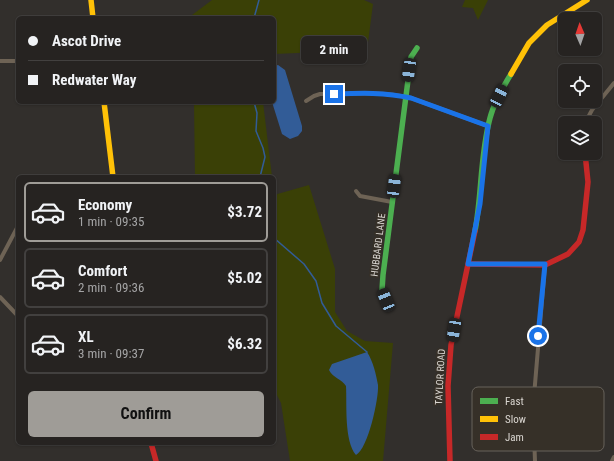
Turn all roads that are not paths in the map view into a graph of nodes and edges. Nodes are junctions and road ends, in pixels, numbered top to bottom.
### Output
1 (91, 0) edge
2 (587, 0) edge
3 (92, 16) edge
4 (417, 48) dead end
5 (0, 60) edge
6 (16, 62) edge
7 (614, 83) edge
8 (405, 97) junction
9 (306, 101) dead end
10 (104, 104) edge
11 (589, 116) edge
12 (488, 126) junction
13 (586, 160) edge
14 (113, 175) edge
15 (356, 191) dead end
16 (392, 202) junction
17 (16, 230) edge
18 (0, 260) edge
19 (468, 264) junction
20 (545, 264) junction
21 (0, 297) edge
22 (386, 300) dead end
23 (16, 314) edge
24 (534, 387) edge
25 (151, 445) edge
26 (534, 451) edge
27 (614, 457) edge
28 (155, 461) edge
29 (450, 461) edge
30 (535, 461) edge
31 (612, 461) edge

1 - 3 street
2 - 12 street, TAYLOR ROAD
4 - 8 street, HUBBARD LANE
5 - 6 street
7 - 11 street
8 - 9 street
8 - 12 street
8 - 16 street, HUBBARD LANE
10 - 14 street
12 - 19 street, TAYLOR ROAD
13 - 20 street
15 - 16 street
16 - 22 street, HUBBARD LANE
17 - 18 street
19 - 20 street
19 - 29 street, TAYLOR ROAD
20 - 24 street
21 - 23 street
25 - 28 street
26 - 30 street
27 - 31 street

